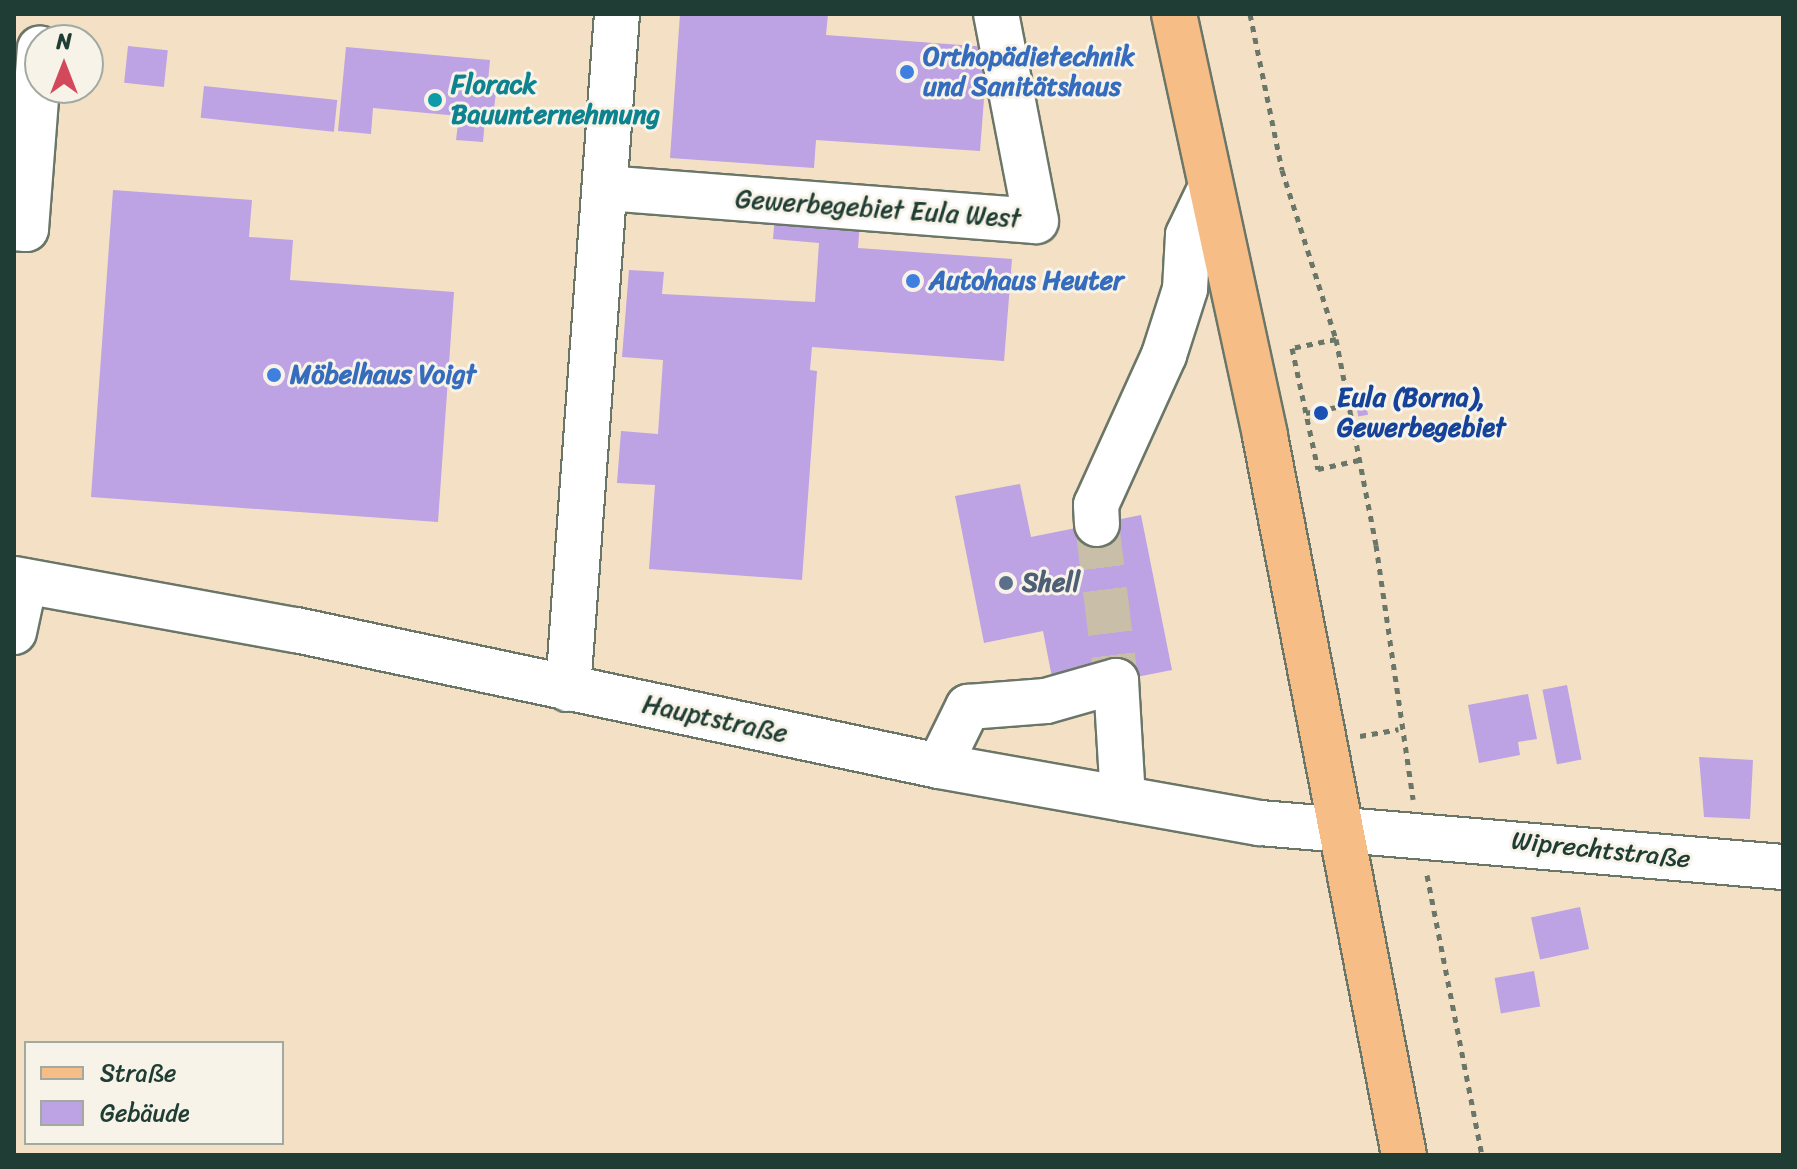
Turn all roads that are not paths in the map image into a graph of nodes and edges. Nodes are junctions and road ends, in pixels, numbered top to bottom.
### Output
1 (617, 14) edge
2 (996, 14) edge
3 (1174, 14) edge
4 (36, 104) edge
5 (606, 188) junction
6 (1210, 189) junction
7 (14, 228) edge
8 (1097, 524) tunnel mouth
9 (19, 580) edge
10 (14, 632) edge
11 (568, 689) junction
12 (939, 766) junction
13 (1123, 799) junction
14 (1343, 830) junction
15 (1420, 833) joint
16 (1783, 867) edge
17 (1404, 1155) edge

1 - 5 street
2 - 5 street, Gewerbegebiet Eula West
3 - 6 main road
4 - 7 street
5 - 11 street
6 - 8 street
6 - 14 main road
9 - 10 street
9 - 11 street, Hauptstraße
11 - 12 street, Hauptstraße
12 - 13 street, Hauptstraße
12 - 13 street
13 - 14 street, Hauptstraße
14 - 15 street, Hauptstraße
14 - 17 main road
15 - 16 street, Wiprechtstraße

